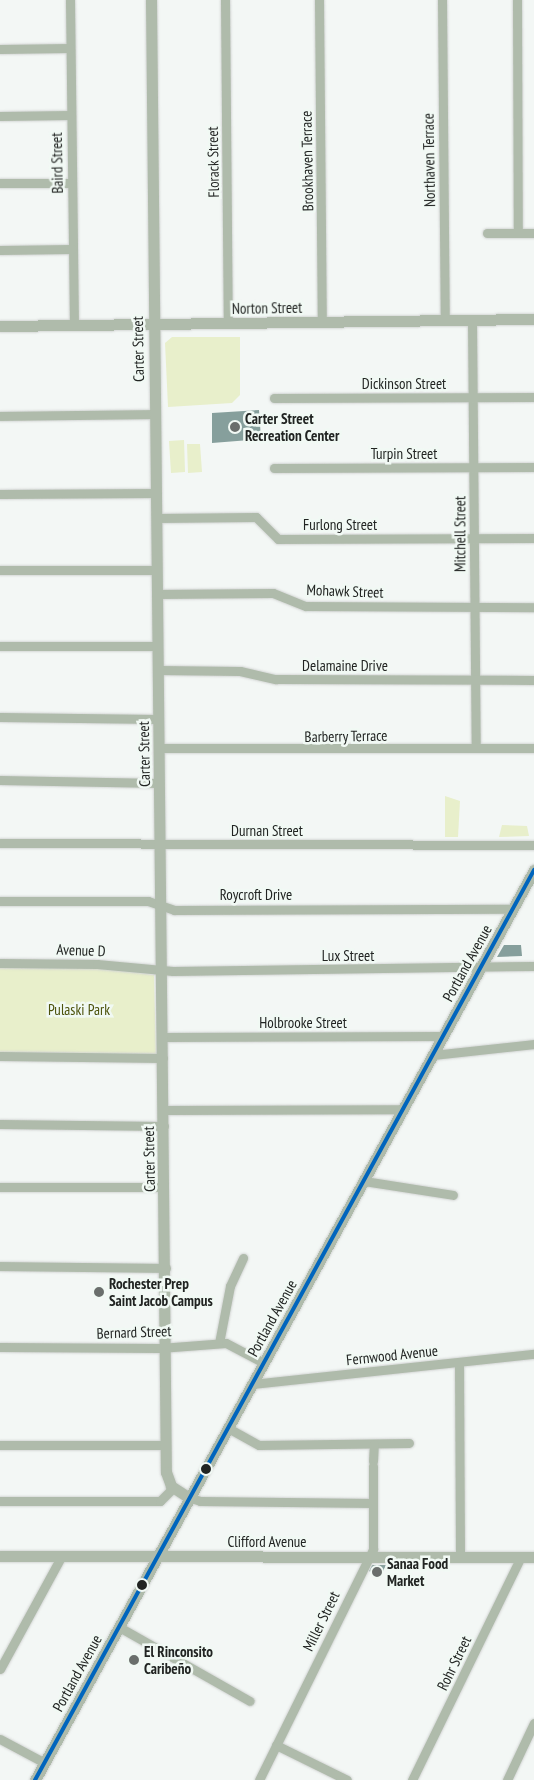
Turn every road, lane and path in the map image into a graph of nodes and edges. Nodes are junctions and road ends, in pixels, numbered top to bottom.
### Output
1 (70, 0) edge
2 (151, 0) edge
3 (226, 0) edge
4 (319, 0) edge
5 (442, 0) edge
6 (517, 0) edge
7 (70, 48) junction
8 (0, 49) edge
9 (71, 115) junction
10 (0, 116) edge
11 (0, 183) edge
12 (71, 183) junction
13 (487, 233) dead end
14 (518, 233) junction
15 (534, 233) edge
16 (72, 249) junction
17 (0, 250) edge
18 (534, 319) edge
19 (472, 320) junction
20 (445, 321) junction
21 (322, 322) junction
22 (228, 323) junction
23 (153, 324) junction
24 (0, 326) edge
25 (74, 326) junction
26 (472, 397) junction
27 (534, 397) edge
28 (274, 398) dead end
29 (155, 414) junction
30 (0, 416) edge
31 (534, 467) edge
32 (274, 468) dead end
33 (473, 468) junction
34 (156, 493) junction
35 (0, 494) edge
36 (156, 518) junction
37 (474, 538) junction
38 (534, 538) edge
39 (0, 570) edge
40 (156, 570) junction
41 (157, 594) junction
42 (474, 607) junction
43 (534, 607) edge
44 (0, 646) edge
45 (157, 646) junction
46 (158, 670) junction
47 (475, 680) junction
48 (534, 680) edge
49 (0, 717) edge
50 (158, 719) junction
51 (158, 748) junction
52 (476, 748) junction
53 (534, 748) edge
54 (0, 780) edge
55 (159, 783) junction
56 (0, 843) edge
57 (160, 845) junction
58 (534, 845) edge
59 (534, 871) edge
60 (0, 901) edge
61 (161, 906) junction
62 (513, 909) junction
63 (0, 963) edge
64 (534, 966) edge
65 (481, 969) junction
66 (162, 970) junction
67 (443, 1036) junction
68 (162, 1037) junction
69 (534, 1044) edge
70 (433, 1055) junction
71 (0, 1056) edge
72 (163, 1058) junction
73 (404, 1109) junction
74 (164, 1110) junction
75 (0, 1124) edge
76 (164, 1126) junction
77 (364, 1180) junction
78 (0, 1187) edge
79 (164, 1187) junction
80 (453, 1194) dead end
81 (243, 1258) dead end
82 (0, 1266) edge
83 (166, 1268) junction
84 (219, 1343) junction
85 (166, 1346) junction
86 (0, 1347) edge
87 (534, 1354) edge
88 (459, 1362) junction
89 (264, 1363) junction
90 (252, 1384) junction
91 (228, 1428) junction
92 (409, 1443) dead end
93 (0, 1444) edge
94 (374, 1444) junction
95 (166, 1445) junction
96 (173, 1488) junction
97 (188, 1497) junction
98 (0, 1501) edge
99 (373, 1503) junction
100 (0, 1556) edge
101 (61, 1556) junction
102 (156, 1556) junction
103 (368, 1557) junction
104 (460, 1557) junction
105 (520, 1557) junction
106 (534, 1557) edge
107 (119, 1627) junction
108 (0, 1669) edge
109 (250, 1701) dead end
110 (534, 1723) edge
111 (0, 1739) edge
112 (276, 1745) junction
113 (44, 1763) junction
114 (35, 1780) edge
115 (259, 1780) edge
116 (347, 1780) edge
117 (412, 1780) edge
118 (507, 1780) edge

1 - 7 street, Baird Street
2 - 23 main road, Carter Street
3 - 22 street, Florack Street
4 - 21 street, Brookhaven Terrace
5 - 20 street, Northaven Terrace
6 - 14 street
7 - 8 street
7 - 9 street, Baird Street
9 - 10 street
9 - 12 street, Baird Street
11 - 12 street
12 - 16 street, Baird Street
13 - 14 street
14 - 15 street
16 - 17 street
16 - 25 street, Baird Street
18 - 19 main road, Norton Street
19 - 20 main road, Norton Street
19 - 26 street, Mitchell Street
20 - 21 main road, Norton Street
21 - 22 main road, Norton Street
22 - 23 main road, Norton Street
23 - 25 main road, Norton Street
23 - 29 main road, Carter Street
24 - 25 main road, Norton Street
26 - 27 street, Dickinson Street
26 - 28 street, Dickinson Street
26 - 33 street, Mitchell Street
29 - 30 street
29 - 34 main road, Carter Street
31 - 33 street, Turpin Street
32 - 33 street, Turpin Street
33 - 37 street, Mitchell Street
34 - 35 street
34 - 36 main road, Carter Street
36 - 37 street, Furlong Street
36 - 40 main road, Carter Street
37 - 38 street, Furlong Street
37 - 42 street, Mitchell Street
39 - 40 street
40 - 41 main road, Carter Street
41 - 42 street, Mohawk Street
41 - 45 main road, Carter Street
42 - 43 street, Mohawk Street
42 - 47 street, Mitchell Street
44 - 45 street
45 - 46 main road, Carter Street
46 - 47 street, Delamaine Drive
46 - 50 main road, Carter Street
47 - 48 street, Delamaine Drive
47 - 52 street, Mitchell Street
49 - 50 street
50 - 51 main road, Carter Street
51 - 52 street, Barberry Terrace
51 - 55 main road, Carter Street
52 - 53 street, Barberry Terrace
54 - 55 street
55 - 57 main road, Carter Street
56 - 57 street, Durnan Street
57 - 58 street, Durnan Street
57 - 61 main road, Carter Street
59 - 62 main road, Portland Avenue
60 - 61 street, Roycroft Drive
61 - 62 street, Roycroft Drive
61 - 66 main road, Carter Street
62 - 65 main road, Portland Avenue
63 - 66 street, Avenue D
64 - 65 street, Lux Street
65 - 66 street, Lux Street
65 - 67 main road, Portland Avenue
66 - 68 main road, Carter Street
67 - 68 street, Holbrooke Street
67 - 70 main road, Portland Avenue
68 - 72 main road, Carter Street
69 - 70 street
70 - 73 main road, Portland Avenue
71 - 72 street
72 - 74 main road, Carter Street
73 - 74 street
73 - 77 main road, Portland Avenue
74 - 76 main road, Carter Street
75 - 76 street
76 - 79 main road, Carter Street
77 - 80 street
77 - 89 main road, Portland Avenue
78 - 79 street
79 - 83 main road, Carter Street
81 - 84 street
82 - 83 street
83 - 85 main road, Carter Street
84 - 85 street, Bernard Street
84 - 89 street, Bernard Street
85 - 86 street, Bernard Street
85 - 95 main road, Carter Street
87 - 88 street, Fernwood Avenue
88 - 90 street, Fernwood Avenue
88 - 104 street
89 - 90 main road, Portland Avenue
90 - 91 main road, Portland Avenue
91 - 94 street
91 - 97 main road, Portland Avenue
92 - 94 street
93 - 95 street
94 - 99 street, Miller Street
95 - 96 main road, Carter Street
96 - 97 main road
96 - 98 street
97 - 99 street
97 - 102 main road, Portland Avenue
99 - 103 street, Miller Street
100 - 101 main road, Clifford Avenue
101 - 102 main road, Clifford Avenue
101 - 108 street
102 - 103 main road, Clifford Avenue
102 - 107 main road, Portland Avenue
103 - 104 main road, Clifford Avenue
103 - 112 street, Miller Street
104 - 105 main road, Clifford Avenue
105 - 106 main road, Clifford Avenue
105 - 117 street, Rohr Street
107 - 109 street
107 - 113 main road, Portland Avenue
110 - 118 street
111 - 113 street
112 - 115 street, Miller Street
112 - 116 street
113 - 114 main road, Portland Avenue

